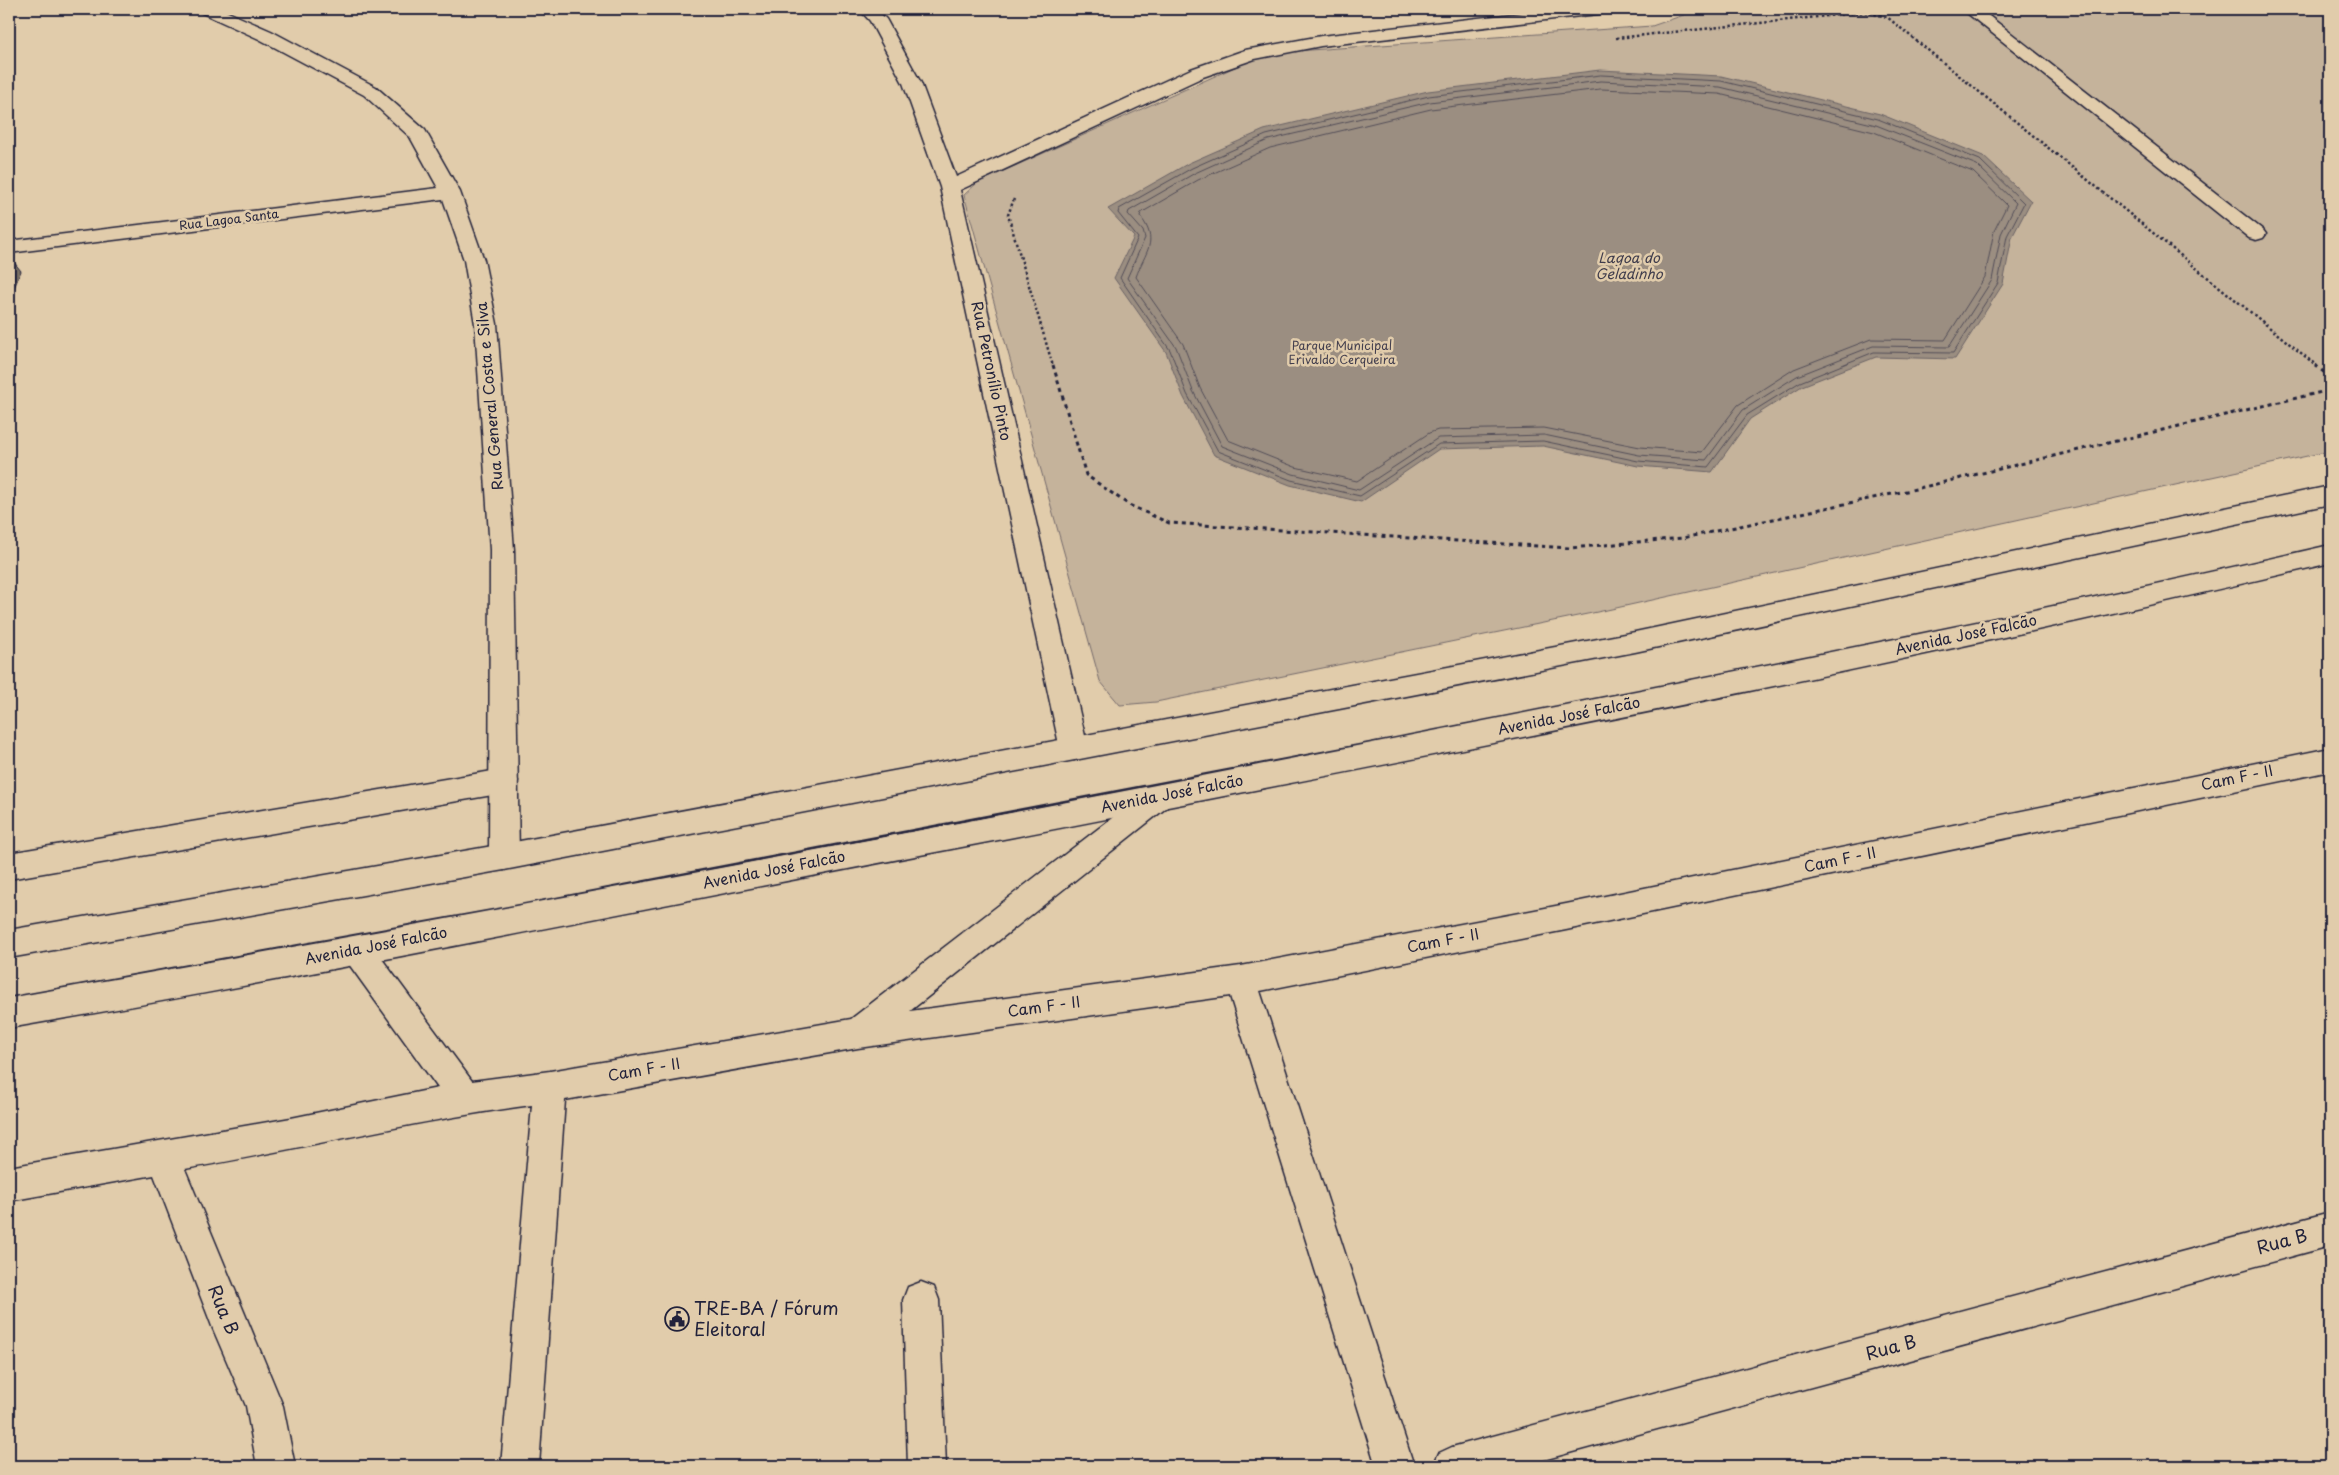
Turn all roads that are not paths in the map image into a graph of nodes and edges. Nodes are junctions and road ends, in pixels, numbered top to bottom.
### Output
1 (208, 9) edge
2 (867, 9) edge
3 (1598, 9) edge
4 (1970, 9) edge
5 (950, 187) junction
6 (450, 192) junction
7 (2256, 234) dead end
8 (9, 247) edge
9 (2330, 495) edge
10 (2330, 554) edge
11 (1074, 749) junction
12 (2330, 759) edge
13 (504, 780) junction
14 (1161, 796) junction
15 (504, 856) junction
16 (9, 866) edge
17 (9, 944) edge
18 (358, 950) junction
19 (1241, 980) junction
20 (9, 1013) edge
21 (858, 1033) junction
22 (550, 1086) junction
23 (465, 1098) junction
24 (163, 1156) junction
25 (9, 1184) edge
26 (2330, 1229) edge
27 (921, 1300) dead end
28 (276, 1466) edge
29 (520, 1466) edge
30 (927, 1466) edge
31 (1394, 1466) edge
32 (1452, 1466) edge

1 - 6 street, Rua General Costa e Silva
2 - 5 street, Rua Petronílio Pinto
3 - 5 street
4 - 7 street
5 - 11 street, Rua Petronílio Pinto
6 - 8 street, Rua Lagoa Santa
6 - 13 street, Rua General Costa e Silva
9 - 11 street
10 - 14 street, Avenida José Falcão
11 - 15 street
12 - 19 street, Cam F - II
13 - 15 street, Rua General Costa e Silva
13 - 16 street
14 - 18 street, Avenida José Falcão
14 - 21 street
15 - 17 street
18 - 20 street, Avenida José Falcão
18 - 23 street
19 - 21 street, Cam F - II
19 - 31 street
21 - 22 street, Cam F - II
22 - 23 street, Cam F - II
22 - 29 street
23 - 24 street, Cam F - II
24 - 25 street, Cam F - II
24 - 28 street, Rua B
26 - 32 street, Rua B
27 - 30 street

